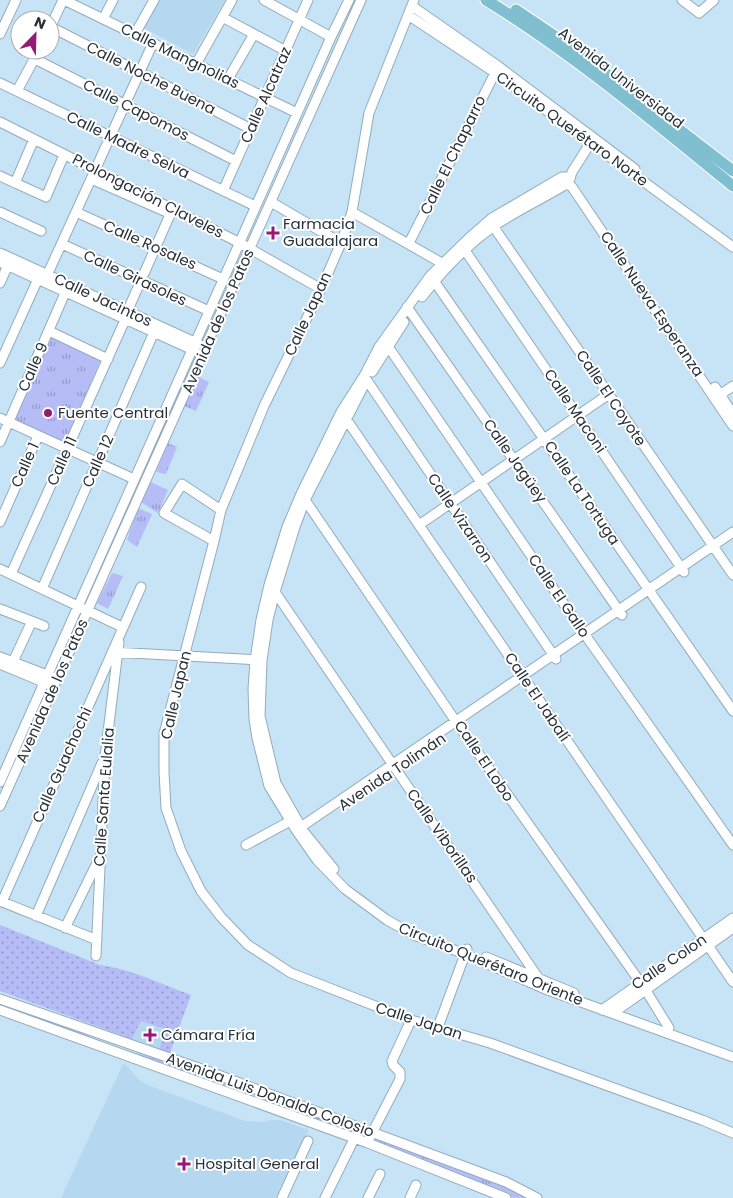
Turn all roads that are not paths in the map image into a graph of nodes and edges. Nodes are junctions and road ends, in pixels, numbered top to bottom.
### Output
1 (16, 0) edge
2 (63, 0) edge
3 (113, 0) edge
4 (154, 0) edge
5 (232, 0) edge
6 (264, 0) edge
7 (308, 0) edge
8 (349, 0) edge
9 (361, 0) edge
10 (486, 0) edge
11 (500, 0) edge
12 (682, 0) edge
13 (714, 0) edge
14 (413, 3) edge
15 (408, 15) junction
16 (222, 17) junction
17 (104, 19) junction
18 (300, 20) junction
19 (60, 33) edge
20 (0, 34) edge
21 (135, 34) junction
22 (254, 34) junction
23 (330, 37) junction
24 (153, 43) junction
25 (286, 51) junction
26 (34, 60) edge
27 (47, 60) edge
28 (196, 64) junction
29 (496, 69) junction
30 (140, 73) junction
31 (228, 79) junction
32 (0, 83) edge
33 (18, 91) junction
34 (265, 97) junction
35 (125, 105) junction
36 (297, 113) junction
37 (2, 123) edge
38 (251, 129) junction
39 (0, 133) edge
40 (111, 136) junction
41 (34, 139) junction
42 (592, 141) junction
43 (64, 154) junction
44 (236, 162) junction
45 (719, 168) junction
46 (96, 169) junction
47 (733, 171) edge
48 (0, 176) edge
49 (91, 179) junction
50 (570, 181) junction
51 (266, 182) junction
52 (14, 183) junction
53 (278, 186) junction
54 (733, 186) edge
55 (223, 191) junction
56 (271, 202) junction
57 (255, 206) junction
58 (172, 211) junction
59 (0, 212) edge
60 (76, 212) junction
61 (352, 212) junction
62 (492, 223) junction
63 (41, 231) dead end
64 (240, 242) junction
65 (733, 242) edge
66 (341, 243) junction
67 (409, 243) junction
68 (62, 244) junction
69 (733, 247) edge
70 (156, 248) junction
71 (464, 248) junction
72 (250, 249) junction
73 (0, 253) edge
74 (4, 264) edge
75 (446, 265) junction
76 (432, 278) junction
77 (43, 279) junction
78 (223, 279) junction
79 (142, 280) junction
80 (0, 283) edge
81 (321, 289) junction
82 (65, 293) junction
83 (409, 310) junction
84 (209, 311) junction
85 (126, 316) junction
86 (49, 331) junction
87 (154, 332) junction
88 (386, 342) junction
89 (194, 346) junction
90 (204, 351) junction
91 (108, 359) junction
92 (0, 362) edge
93 (365, 378) junction
94 (733, 386) edge
95 (609, 394) junction
96 (717, 397) junction
97 (733, 414) edge
98 (343, 416) junction
99 (578, 416) junction
100 (4, 420) edge
101 (733, 426) edge
102 (38, 436) junction
103 (544, 439) junction
104 (0, 442) edge
105 (67, 450) junction
106 (514, 460) junction
107 (97, 463) junction
108 (134, 479) junction
109 (482, 482) junction
110 (303, 497) junction
111 (450, 504) junction
112 (220, 510) junction
113 (0, 522) edge
114 (419, 525) junction
115 (733, 532) edge
116 (733, 539) edge
117 (214, 541) junction
118 (715, 548) junction
119 (0, 569) edge
120 (683, 570) junction
121 (11, 574) junction
122 (733, 575) edge
123 (141, 587) dead end
124 (42, 589) junction
125 (272, 589) junction
126 (650, 592) junction
127 (78, 606) junction
128 (0, 609) edge
129 (88, 611) junction
130 (620, 613) junction
131 (32, 621) junction
132 (44, 626) dead end
133 (122, 627) junction
134 (586, 636) junction
135 (115, 652) junction
136 (185, 656) junction
137 (0, 657) edge
138 (555, 657) junction
139 (258, 660) junction
140 (0, 664) edge
141 (12, 665) junction
142 (524, 678) junction
143 (45, 679) junction
144 (55, 683) junction
145 (733, 711) edge
146 (458, 723) junction
147 (105, 757) junction
148 (393, 767) junction
149 (0, 782) edge
150 (0, 806) edge
151 (294, 820) junction
152 (300, 831) junction
153 (246, 845) dead end
154 (733, 845) edge
155 (99, 858) junction
156 (1, 902) edge
157 (36, 916) junction
158 (733, 918) edge
159 (66, 928) junction
160 (733, 928) edge
161 (97, 940) junction
162 (706, 942) junction
163 (464, 955) junction
164 (96, 956) dead end
165 (539, 979) junction
166 (733, 982) edge
167 (642, 986) junction
168 (545, 988) junction
169 (0, 998) edge
170 (0, 1010) edge
171 (609, 1010) junction
172 (411, 1020) junction
173 (439, 1024) junction
174 (669, 1028) junction
175 (733, 1050) edge
176 (733, 1057) edge
177 (360, 1128) junction
178 (372, 1133) junction
179 (733, 1133) edge
180 (354, 1138) junction
181 (308, 1142) dead end
182 (368, 1143) junction
183 (380, 1174) dead end
184 (416, 1185) dead end
185 (494, 1196) edge
186 (282, 1198) edge
187 (325, 1198) edge
188 (368, 1198) edge
189 (410, 1198) edge
190 (506, 1198) edge
191 (537, 1198) edge

1 - 20 street
2 - 17 street, Calle Mangnolias
3 - 17 street
4 - 21 street
5 - 16 street
6 - 18 street
7 - 18 street, Calle Alcatraz
8 - 23 street, Avenida de los Patos
9 - 53 street, Avenida de los Patos
10 - 45 main road, Avenida Universidad
11 - 45 main road, Avenida Universidad
12 - 13 street
14 - 15 street, Calle Japan
14 - 29 street, Circuito Querétaro Norte
15 - 29 street, Circuito Querétaro Norte
15 - 61 street, Calle Japan
16 - 22 street
16 - 28 street
17 - 21 street, Calle Mangnolias
18 - 23 street
18 - 25 street, Calle Alcatraz
19 - 30 street, Calle Noche Buena
21 - 24 street, Calle Mangnolias
22 - 25 street
22 - 31 street
23 - 36 street, Avenida de los Patos
24 - 28 street, Calle Mangnolias
24 - 30 street
25 - 34 street, Calle Alcatraz
26 - 33 street
27 - 35 street, Calle Capomos
28 - 31 street, Calle Mangnolias
29 - 42 street, Circuito Querétaro Norte
29 - 67 street, Calle El Chaparro
30 - 35 street
30 - 38 street, Calle Noche Buena
31 - 34 street, Calle Mangnolias
32 - 33 street, Calle Madre Selva
33 - 40 street, Calle Madre Selva
34 - 36 street, Calle Mangnolias
34 - 38 street, Calle Alcatraz
35 - 40 street
35 - 44 street, Calle Capomos
36 - 51 street, Avenida de los Patos
37 - 39 street
37 - 41 street, Prolongación Claveles
38 - 44 street, Calle Alcatraz
40 - 46 street
40 - 55 street, Calle Madre Selva
41 - 43 street, Prolongación Claveles
41 - 52 street
42 - 50 street
42 - 65 street, Circuito Querétaro Norte
42 - 69 street, Circuito Querétaro Norte
43 - 46 street, Prolongación Claveles
43 - 52 street
44 - 55 street, Calle Alcatraz
45 - 47 main road, Avenida Universidad
45 - 54 main road, Avenida Universidad
46 - 49 street
46 - 58 street, Prolongación Claveles
48 - 52 street
49 - 58 street
49 - 60 street
50 - 62 street, Circuito Querétaro Oriente
50 - 96 street, Calle Nueva Esperanza
51 - 53 street
51 - 57 street, Avenida de los Patos
53 - 56 street, Avenida de los Patos
55 - 57 street, Calle Madre Selva
56 - 66 street
56 - 72 street, Avenida de los Patos
57 - 64 street, Avenida de los Patos
58 - 64 street, Prolongación Claveles
58 - 70 street, Calle 11
59 - 63 street
60 - 68 street
60 - 70 street, Calle Rosales
61 - 66 street, Calle Japan
61 - 67 street
62 - 71 street, Circuito Querétaro Oriente
62 - 95 street, Calle El Coyote
64 - 72 street, Prolongación Claveles
64 - 78 street, Avenida de los Patos
66 - 81 street, Calle Japan
67 - 75 street
68 - 77 street
68 - 79 street, Calle Girasoles
70 - 78 street, Calle Rosales
70 - 79 street, Calle 11
71 - 75 street, Circuito Querétaro Oriente
71 - 99 street, Calle Maconi
72 - 81 street, Prolongación Claveles
72 - 90 street, Avenida de los Patos
73 - 77 street, Calle Jacintos
74 - 77 street, Calle Jacintos
74 - 80 street
75 - 76 street, Circuito Querétaro Oriente
76 - 83 street, Circuito Querétaro Oriente
76 - 103 street, Calle La Tortuga
77 - 82 street, Calle Jacintos
77 - 85 street, Calle Jacintos
77 - 92 street
78 - 84 street, Avenida de los Patos
79 - 84 street, Calle Girasoles
79 - 85 street, Calle 11
81 - 112 street, Calle Japan
82 - 85 street, Calle Jacintos
82 - 86 street, Calle 9
83 - 88 street, Circuito Querétaro Oriente
83 - 106 street, Calle Jagüey
84 - 89 street, Avenida de los Patos
85 - 87 street, Calle Jacintos
85 - 89 street, Calle Jacintos
85 - 91 street, Calle 11
86 - 91 street
86 - 100 street, Calle 9
87 - 89 street, Calle Jacintos
87 - 107 street, Calle 12
88 - 93 street, Circuito Querétaro Oriente
88 - 109 street, Calle El Gallo
89 - 90 street, Calle Jacintos
89 - 108 street, Avenida de los Patos
90 - 129 street, Avenida de los Patos
91 - 105 street, Calle 11
93 - 98 street, Circuito Querétaro Oriente
93 - 111 street, Calle Vizarron
94 - 96 street
95 - 99 street
95 - 118 street, Calle El Coyote
96 - 97 street, Calle Nueva Esperanza
96 - 101 street, Calle Nueva Esperanza
98 - 110 street, Circuito Querétaro Oriente
98 - 114 street, Calle El Jabalí
99 - 103 street
99 - 120 street, Calle Maconi
100 - 102 street
100 - 104 street, Calle 9
102 - 105 street
102 - 113 street, Calle 1
103 - 106 street
103 - 126 street, Calle La Tortuga
105 - 107 street
105 - 121 street, Calle 11
106 - 109 street
106 - 130 street, Calle Jagüey
107 - 108 street
107 - 124 street, Calle 12
108 - 127 street, Avenida de los Patos
109 - 111 street
109 - 134 street, Calle El Gallo
110 - 125 street, Circuito Querétaro Oriente
110 - 146 street, Calle El Lobo
111 - 114 street
111 - 138 street, Calle Vizarron
112 - 117 street, Calle Japan
112 - 117 street
114 - 142 street, Calle El Jabalí
115 - 118 street, Avenida Tolimán
116 - 118 street, Avenida Tolimán
117 - 136 street, Calle Japan
118 - 120 street, Avenida Tolimán
118 - 122 street, Calle El Coyote
119 - 121 street
120 - 126 street, Avenida Tolimán
121 - 124 street
123 - 133 street
124 - 127 street
125 - 139 street, Circuito Querétaro Oriente
125 - 148 street, Calle Viborillas
126 - 130 street, Avenida Tolimán
126 - 145 street, Calle La Tortuga
127 - 129 street
127 - 143 street, Avenida de los Patos
128 - 131 street
129 - 133 street
129 - 144 street, Avenida de los Patos
130 - 134 street, Avenida Tolimán
131 - 132 street
131 - 141 street
133 - 135 street, Calle Santa Eulalia
134 - 138 street, Avenida Tolimán
134 - 154 street, Calle El Gallo
135 - 136 street
135 - 147 street, Calle Santa Eulalia
135 - 156 street, Calle Guachochi
136 - 139 street
136 - 172 street, Calle Japan
137 - 141 street
138 - 142 street, Avenida Tolimán
139 - 151 street, Circuito Querétaro Oriente
140 - 141 street
141 - 143 street
142 - 146 street, Avenida Tolimán
142 - 162 street, Calle El Jabalí
143 - 144 street
143 - 149 street, Avenida de los Patos
144 - 150 street, Avenida de los Patos
146 - 148 street, Avenida Tolimán
146 - 167 street, Calle El Lobo
147 - 155 street, Calle Santa Eulalia
147 - 157 street
148 - 152 street, Avenida Tolimán
148 - 165 street, Calle Viborillas
151 - 152 street, Circuito Querétaro Oriente
151 - 153 street
152 - 163 street, Circuito Querétaro Oriente
155 - 159 street
155 - 161 street, Calle Santa Eulalia
156 - 157 street
157 - 159 street
158 - 162 street, Calle Colon
159 - 161 street
160 - 162 street, Calle Colon
161 - 164 street, Calle Santa Eulalia
162 - 166 street, Calle El Jabalí
162 - 167 street, Calle Colon
163 - 165 street, Circuito Querétaro Oriente
163 - 168 street, Circuito Querétaro Oriente
163 - 173 street
165 - 168 street, Calle Viborillas
165 - 171 street, Circuito Querétaro Oriente
167 - 171 street, Calle Colon
167 - 174 street, Calle El Lobo
168 - 171 street, Circuito Querétaro Oriente
169 - 177 street, Avenida Luis Donaldo Colosio
170 - 180 street, Avenida Luis Donaldo Colosio
171 - 174 street, Circuito Querétaro Oriente
171 - 176 street, Circuito Querétaro Oriente
172 - 173 street, Calle Japan
172 - 178 street
173 - 179 street, Calle Japan
174 - 175 street, Circuito Querétaro Oriente
177 - 178 street, Avenida Luis Donaldo Colosio
177 - 180 street
178 - 182 street
178 - 191 street, Avenida Luis Donaldo Colosio
180 - 182 street, Avenida Luis Donaldo Colosio
180 - 187 street
181 - 186 street
182 - 185 street, Avenida Luis Donaldo Colosio
183 - 188 street
184 - 189 street
185 - 190 street, Avenida Luis Donaldo Colosio

